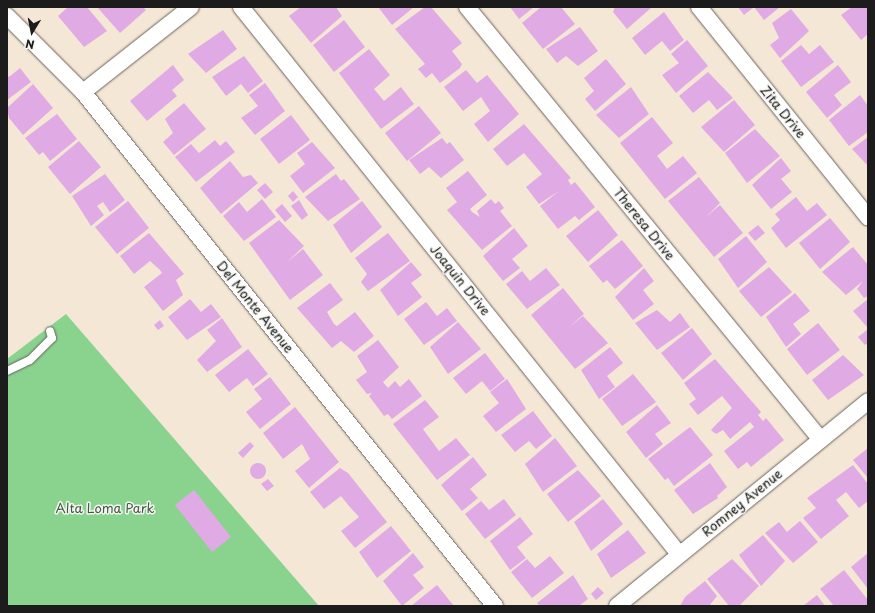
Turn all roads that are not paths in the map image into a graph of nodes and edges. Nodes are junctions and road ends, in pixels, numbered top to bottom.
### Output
1 (191, 7) edge
2 (241, 7) edge
3 (467, 7) edge
4 (699, 7) edge
5 (7, 16) edge
6 (82, 92) junction
7 (868, 217) edge
8 (50, 331) dead end
9 (7, 371) edge
10 (868, 401) edge
11 (821, 440) junction
12 (679, 554) junction
13 (495, 606) edge
14 (616, 606) edge

1 - 6 street
2 - 12 street, Joaquin Drive
3 - 11 street, Theresa Drive
4 - 7 street, Zita Drive
5 - 6 street, Del Monte Avenue
6 - 13 street, Del Monte Avenue
8 - 9 lane
10 - 11 street, Romney Avenue
11 - 12 street, Romney Avenue
12 - 14 street, Romney Avenue

